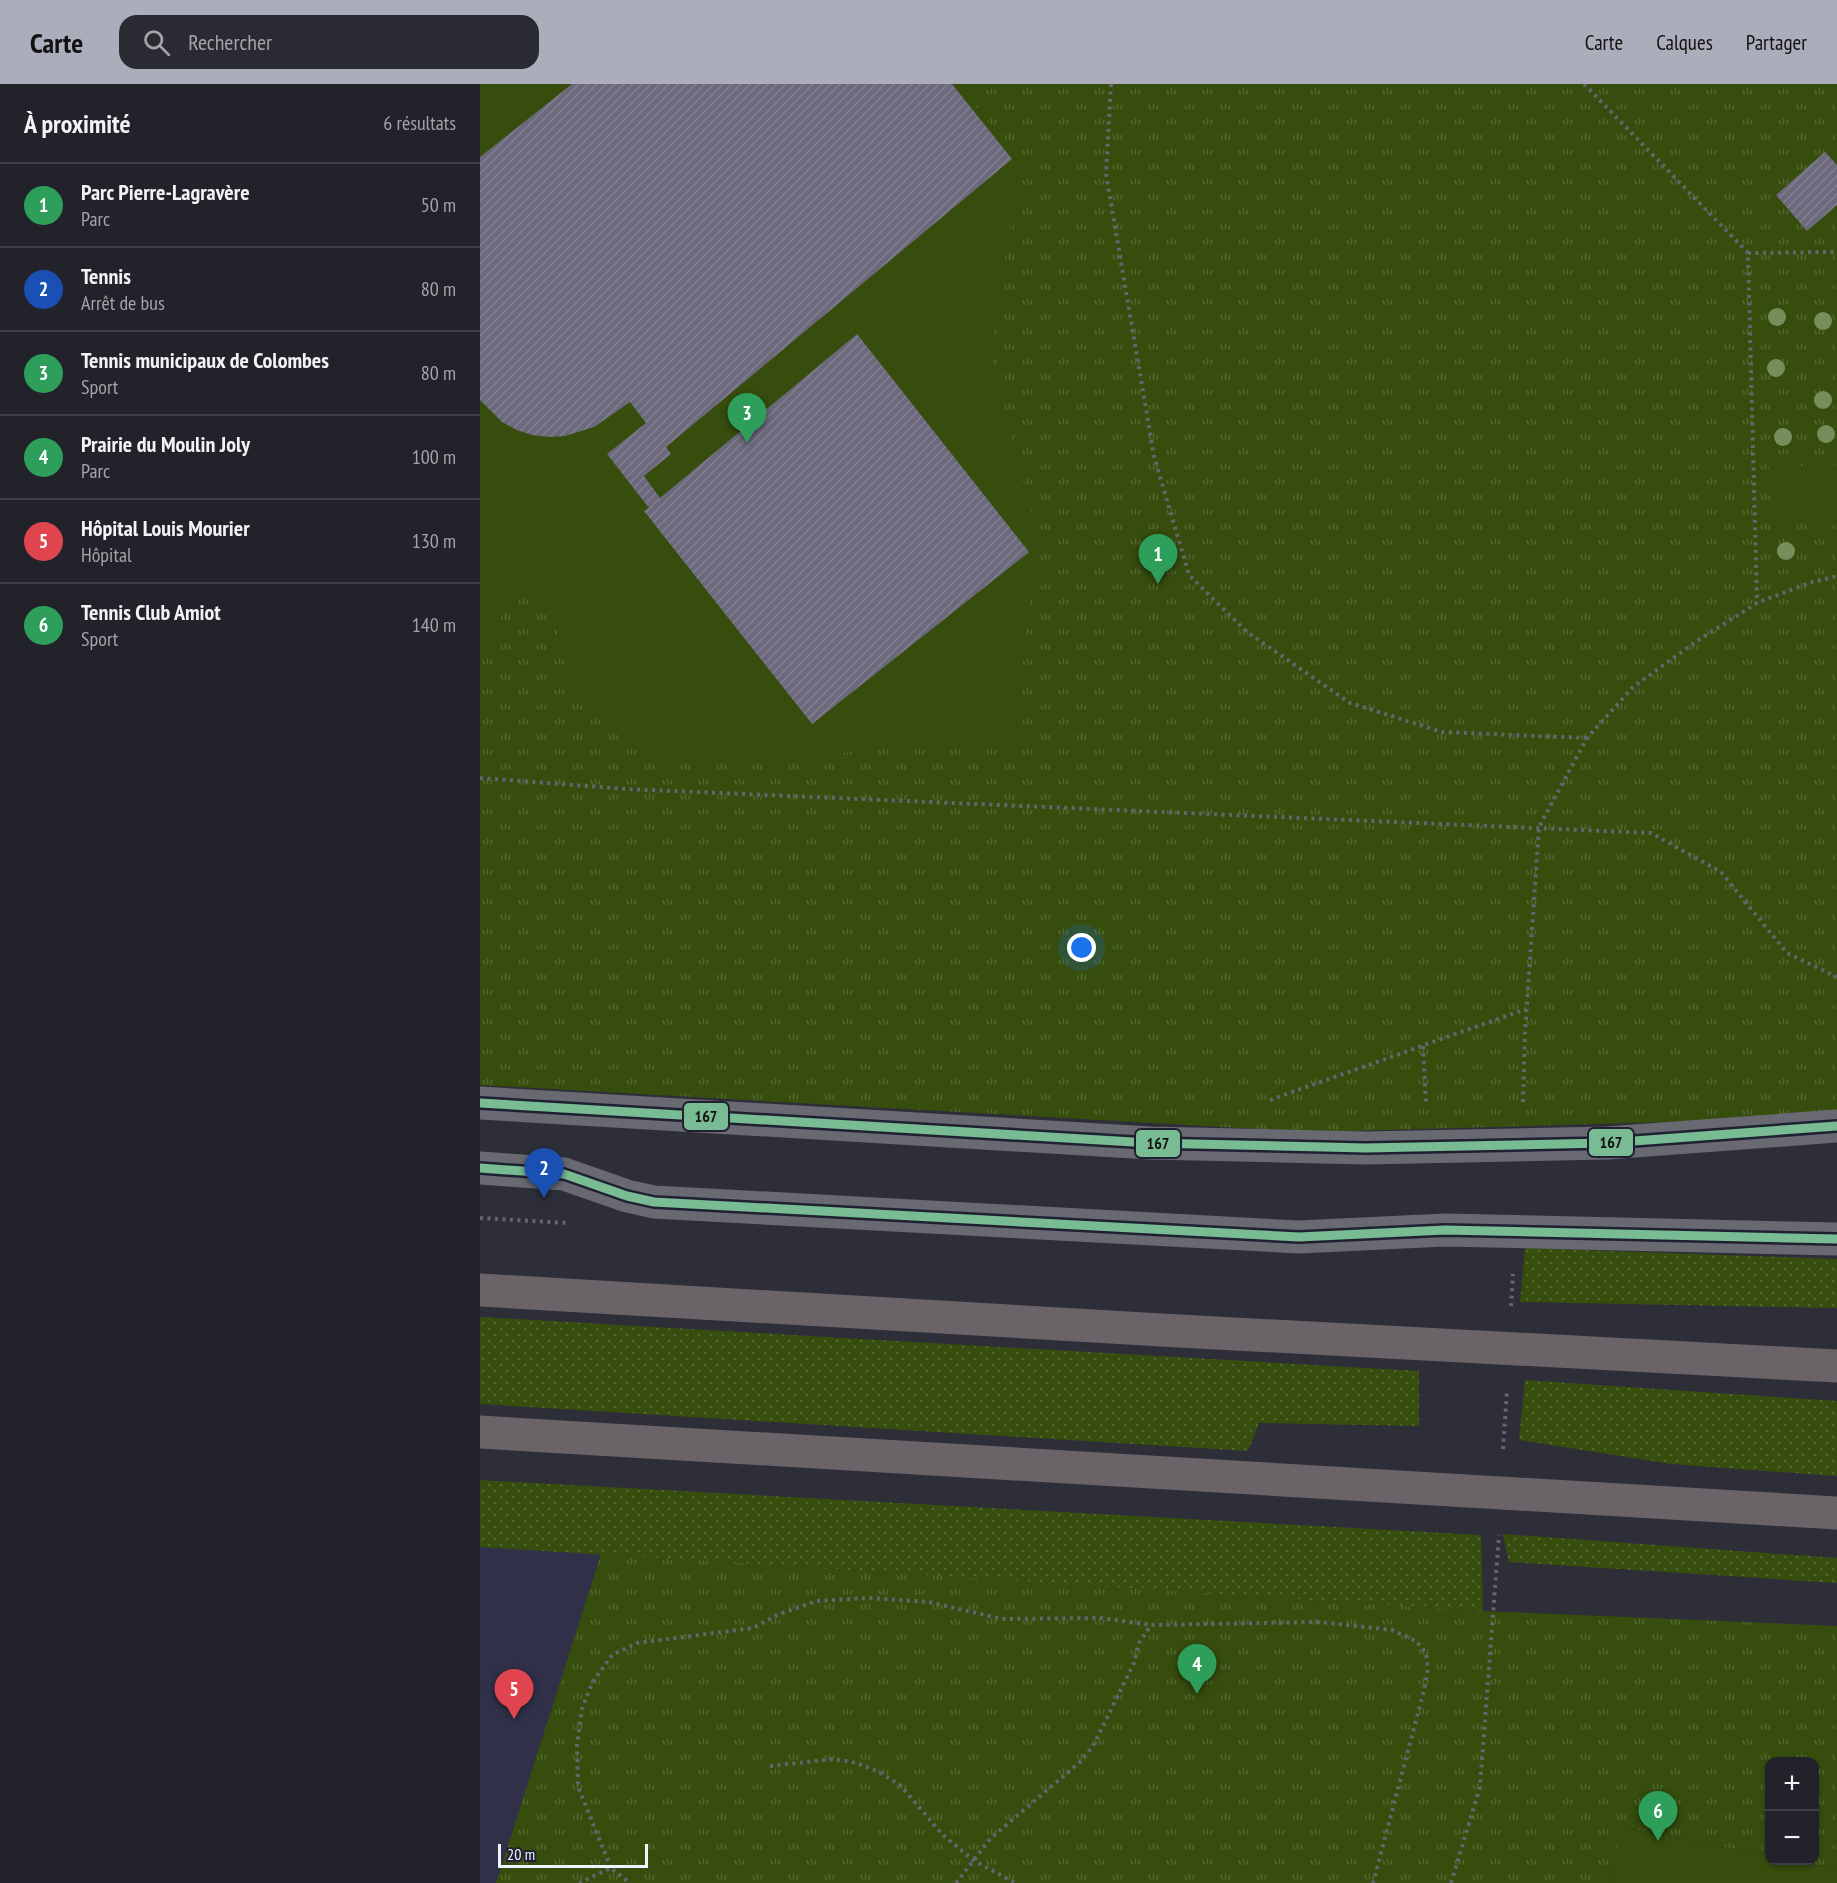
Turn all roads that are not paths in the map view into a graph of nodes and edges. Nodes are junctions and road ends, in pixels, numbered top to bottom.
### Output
1 (480, 1103) edge
2 (1837, 1126) edge
3 (480, 1168) edge
4 (1837, 1239) edge
5 (480, 1290) edge
6 (1837, 1366) edge
7 (480, 1432) edge
8 (1837, 1513) edge

1 - 2 lane
3 - 4 lane
5 - 6 highway
7 - 8 highway

